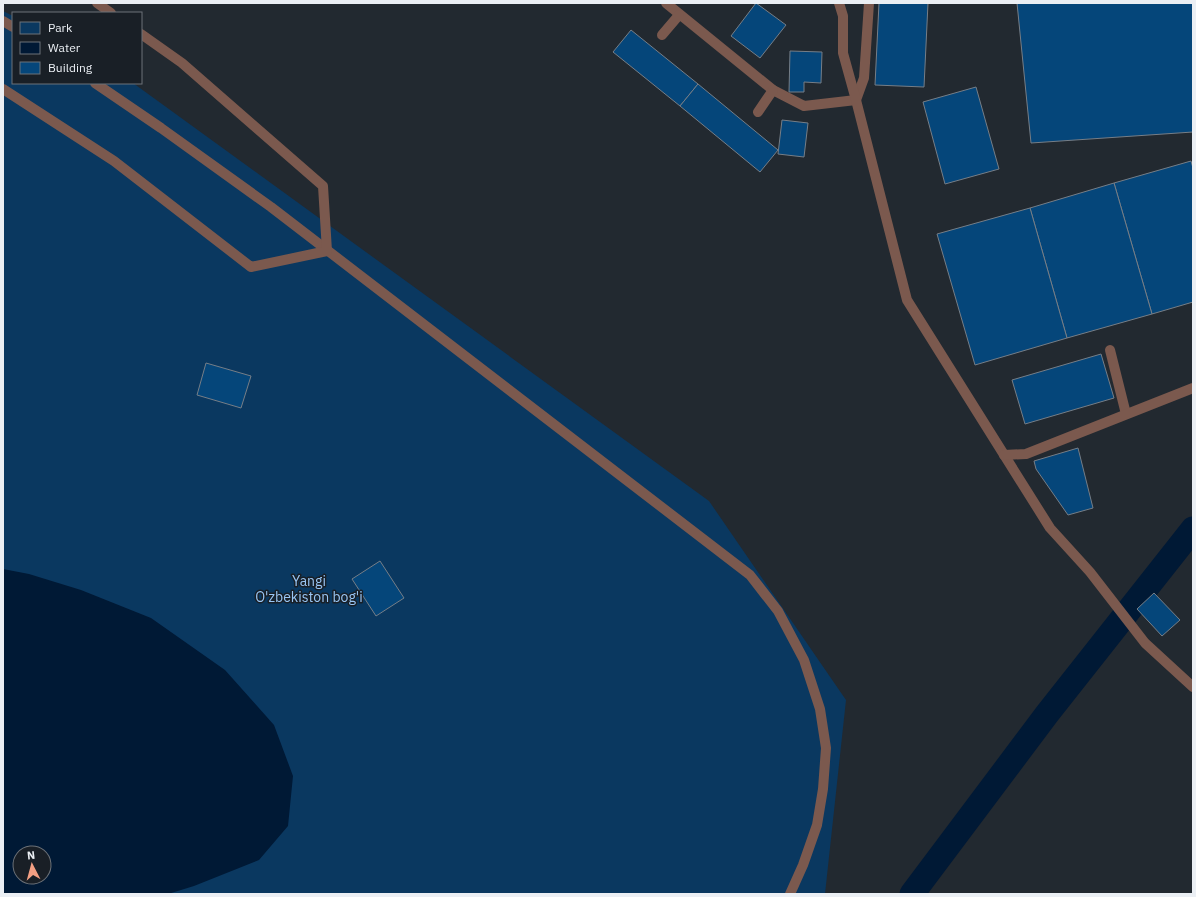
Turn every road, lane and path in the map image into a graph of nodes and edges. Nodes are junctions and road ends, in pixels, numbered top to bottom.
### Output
1 (97, 3) edge
2 (666, 3) edge
3 (839, 3) edge
4 (869, 3) edge
5 (110, 12) edge
6 (679, 15) junction
7 (3, 21) edge
8 (12, 27) edge
9 (142, 35) edge
10 (662, 35) dead end
11 (96, 84) edge
12 (3, 88) edge
13 (772, 90) junction
14 (856, 100) junction
15 (758, 112) dead end
16 (327, 251) junction
17 (1110, 350) dead end
18 (1193, 388) edge
19 (1126, 414) junction
20 (1004, 454) junction
21 (1193, 687) edge
22 (790, 894) edge

1 - 5 lane
2 - 6 lane
3 - 14 lane
4 - 14 lane
6 - 10 lane
6 - 13 lane
7 - 8 lane
9 - 16 lane
11 - 16 lane
12 - 16 lane
13 - 14 lane
13 - 15 lane
14 - 20 lane
16 - 22 lane
17 - 19 lane
18 - 19 lane
19 - 20 lane
20 - 21 lane

